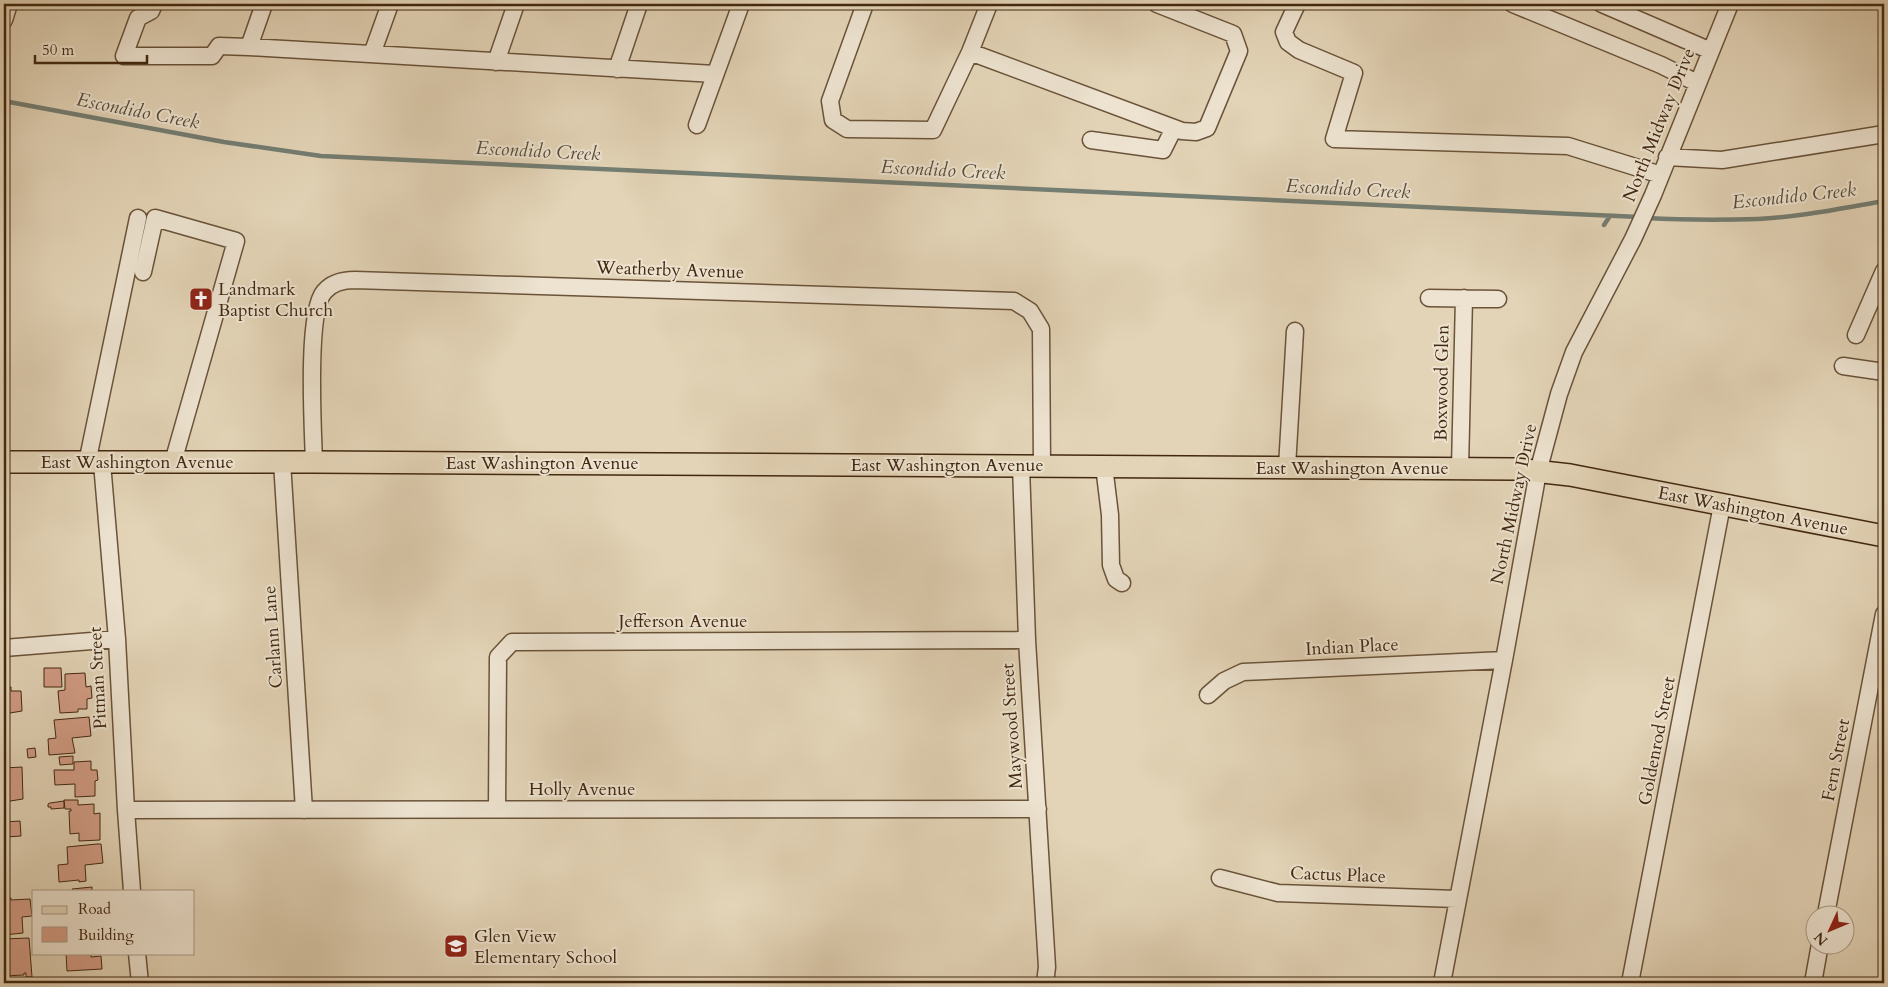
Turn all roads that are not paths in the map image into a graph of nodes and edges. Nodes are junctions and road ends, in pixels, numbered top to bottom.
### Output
1 (9, 4) edge
2 (154, 4) edge
3 (264, 4) edge
4 (390, 4) edge
5 (516, 4) edge
6 (639, 4) edge
7 (741, 4) edge
8 (864, 4) edge
9 (989, 4) edge
10 (1157, 4) edge
11 (1297, 4) edge
12 (1513, 4) edge
13 (1602, 4) edge
14 (1730, 4) edge
15 (4, 20) edge
16 (249, 47) junction
17 (1711, 51) junction
18 (970, 52) junction
19 (372, 54) junction
20 (496, 62) junction
21 (617, 69) junction
22 (715, 74) junction
23 (1697, 83) junction
24 (697, 125) dead end
25 (1174, 128) junction
26 (1884, 134) edge
27 (1092, 140) dead end
28 (1667, 157) junction
29 (1661, 175) junction
30 (138, 218) dead end
31 (1884, 271) edge
32 (143, 272) dead end
33 (1429, 298) dead end
34 (1464, 298) junction
35 (1498, 299) dead end
36 (1878, 299) edge
37 (1295, 331) dead end
38 (1856, 335) dead end
39 (1843, 366) dead end
40 (1884, 372) edge
41 (4, 462) edge
42 (173, 462) junction
43 (282, 462) junction
44 (314, 462) junction
45 (94, 463) junction
46 (1021, 466) junction
47 (1042, 466) junction
48 (1104, 466) junction
49 (1287, 467) junction
50 (1460, 468) junction
51 (1538, 472) junction
52 (1722, 506) junction
53 (1884, 536) edge
54 (1122, 583) dead end
55 (1884, 614) edge
56 (117, 638) junction
57 (1027, 640) junction
58 (4, 648) edge
59 (1504, 660) junction
60 (1208, 695) dead end
61 (497, 809) junction
62 (126, 810) junction
63 (304, 810) junction
64 (1038, 810) junction
65 (1220, 878) dead end
66 (132, 890) edge
67 (1457, 899) junction
68 (1828, 904) edge
69 (137, 954) edge
70 (1818, 954) edge
71 (140, 983) edge
72 (1045, 983) edge
73 (1442, 983) edge
74 (1630, 983) edge
75 (1813, 983) edge

1 - 15 street
2 - 16 street
3 - 16 street
4 - 19 street
5 - 20 street
6 - 21 street
7 - 22 street
8 - 18 street
9 - 18 street
10 - 25 street
11 - 29 street
12 - 23 street
13 - 17 street
14 - 17 street, North Midway Drive
16 - 19 street
17 - 23 street, North Midway Drive
18 - 25 street
19 - 20 street
20 - 21 street
21 - 22 street
22 - 24 street
23 - 28 street, North Midway Drive
25 - 27 street
26 - 28 street
28 - 29 street, North Midway Drive
29 - 51 street, North Midway Drive
30 - 45 street, Pitman Street
31 - 36 street
32 - 42 street
33 - 34 street
34 - 35 street
34 - 50 street, Boxwood Glen
36 - 38 street
37 - 49 street
39 - 40 street
41 - 45 main road, East Washington Avenue
42 - 43 main road, East Washington Avenue
42 - 45 main road, East Washington Avenue
43 - 44 main road, East Washington Avenue
43 - 63 street, Carlann Lane
44 - 46 main road, East Washington Avenue
44 - 47 street, Weatherby Avenue
45 - 56 street, Pitman Street
46 - 47 main road, East Washington Avenue
46 - 57 street, Maywood Street
47 - 48 main road, East Washington Avenue
48 - 49 main road, East Washington Avenue
48 - 54 street
49 - 50 main road, East Washington Avenue
50 - 51 main road, East Washington Avenue
51 - 52 main road, East Washington Avenue
51 - 59 street, North Midway Drive
52 - 53 main road, East Washington Avenue
52 - 74 street, Goldenrod Street
55 - 68 street, Fern Street
56 - 58 street
56 - 62 street, Pitman Street
57 - 61 street, Jefferson Avenue
57 - 64 street, Maywood Street
59 - 60 street, Indian Place
59 - 67 street, North Midway Drive
61 - 63 street, Holly Avenue
61 - 64 street, Holly Avenue
62 - 63 street, Holly Avenue
62 - 66 street, Pitman Street
64 - 72 street, Maywood Street
65 - 67 street, Cactus Place
67 - 73 street, North Midway Drive
69 - 71 street
70 - 75 street

